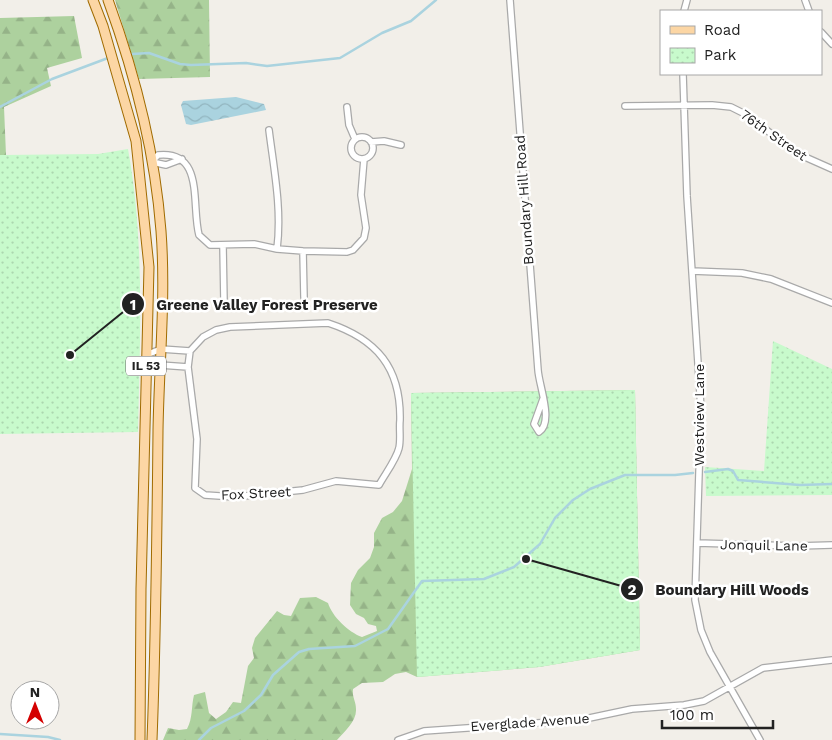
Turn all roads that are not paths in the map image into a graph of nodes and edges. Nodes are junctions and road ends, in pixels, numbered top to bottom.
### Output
1 (93, 0) edge
2 (108, 0) edge
3 (510, 0) edge
4 (822, 33) edge
5 (832, 44) edge
6 (683, 75) edge
7 (684, 105) junction
8 (347, 106) dead end
9 (625, 106) dead end
10 (269, 130) dead end
11 (356, 139) junction
12 (371, 142) junction
13 (401, 145) dead end
14 (182, 159) junction
15 (364, 159) junction
16 (152, 162) junction
17 (832, 169) edge
18 (223, 246) junction
19 (277, 249) junction
20 (303, 251) junction
21 (692, 271) junction
22 (304, 297) dead end
23 (224, 302) dead end
24 (832, 304) edge
25 (161, 349) junction
26 (190, 351) junction
27 (146, 355) junction
28 (160, 365) junction
29 (188, 367) junction
30 (543, 399) junction
31 (697, 543) junction
32 (832, 545) edge
33 (832, 660) edge
34 (729, 686) junction
35 (140, 740) edge
36 (152, 740) edge
37 (398, 740) edge
38 (760, 740) edge

1 - 27 main road, IL 53
2 - 16 main road, IL 53
3 - 30 street, Boundary Hill Road
4 - 5 street
6 - 7 street, Westview Lane
7 - 9 street, 76th Street
7 - 17 street, 76th Street
7 - 21 street, Westview Lane
8 - 11 street
10 - 19 street
11 - 12 street
11 - 15 street
12 - 13 street
12 - 15 street
14 - 16 street
14 - 16 street
14 - 18 street
15 - 20 street
16 - 25 main road, IL 53
18 - 19 street
18 - 23 street
19 - 20 street
20 - 22 street
21 - 24 street
21 - 31 street, Westview Lane
25 - 26 street
25 - 27 street, IL 53
25 - 28 main road, IL 53
26 - 29 street
26 - 29 street, Fox Street
27 - 28 street, IL 53
27 - 35 main road, IL 53
28 - 29 street
28 - 36 main road, IL 53
30 - 30 street, Boundary Hill Road
31 - 32 street, Jonquil Lane
31 - 34 street, Westview Lane
33 - 34 street, Everglade Avenue
34 - 37 street, Everglade Avenue
34 - 38 street, Westview Lane

